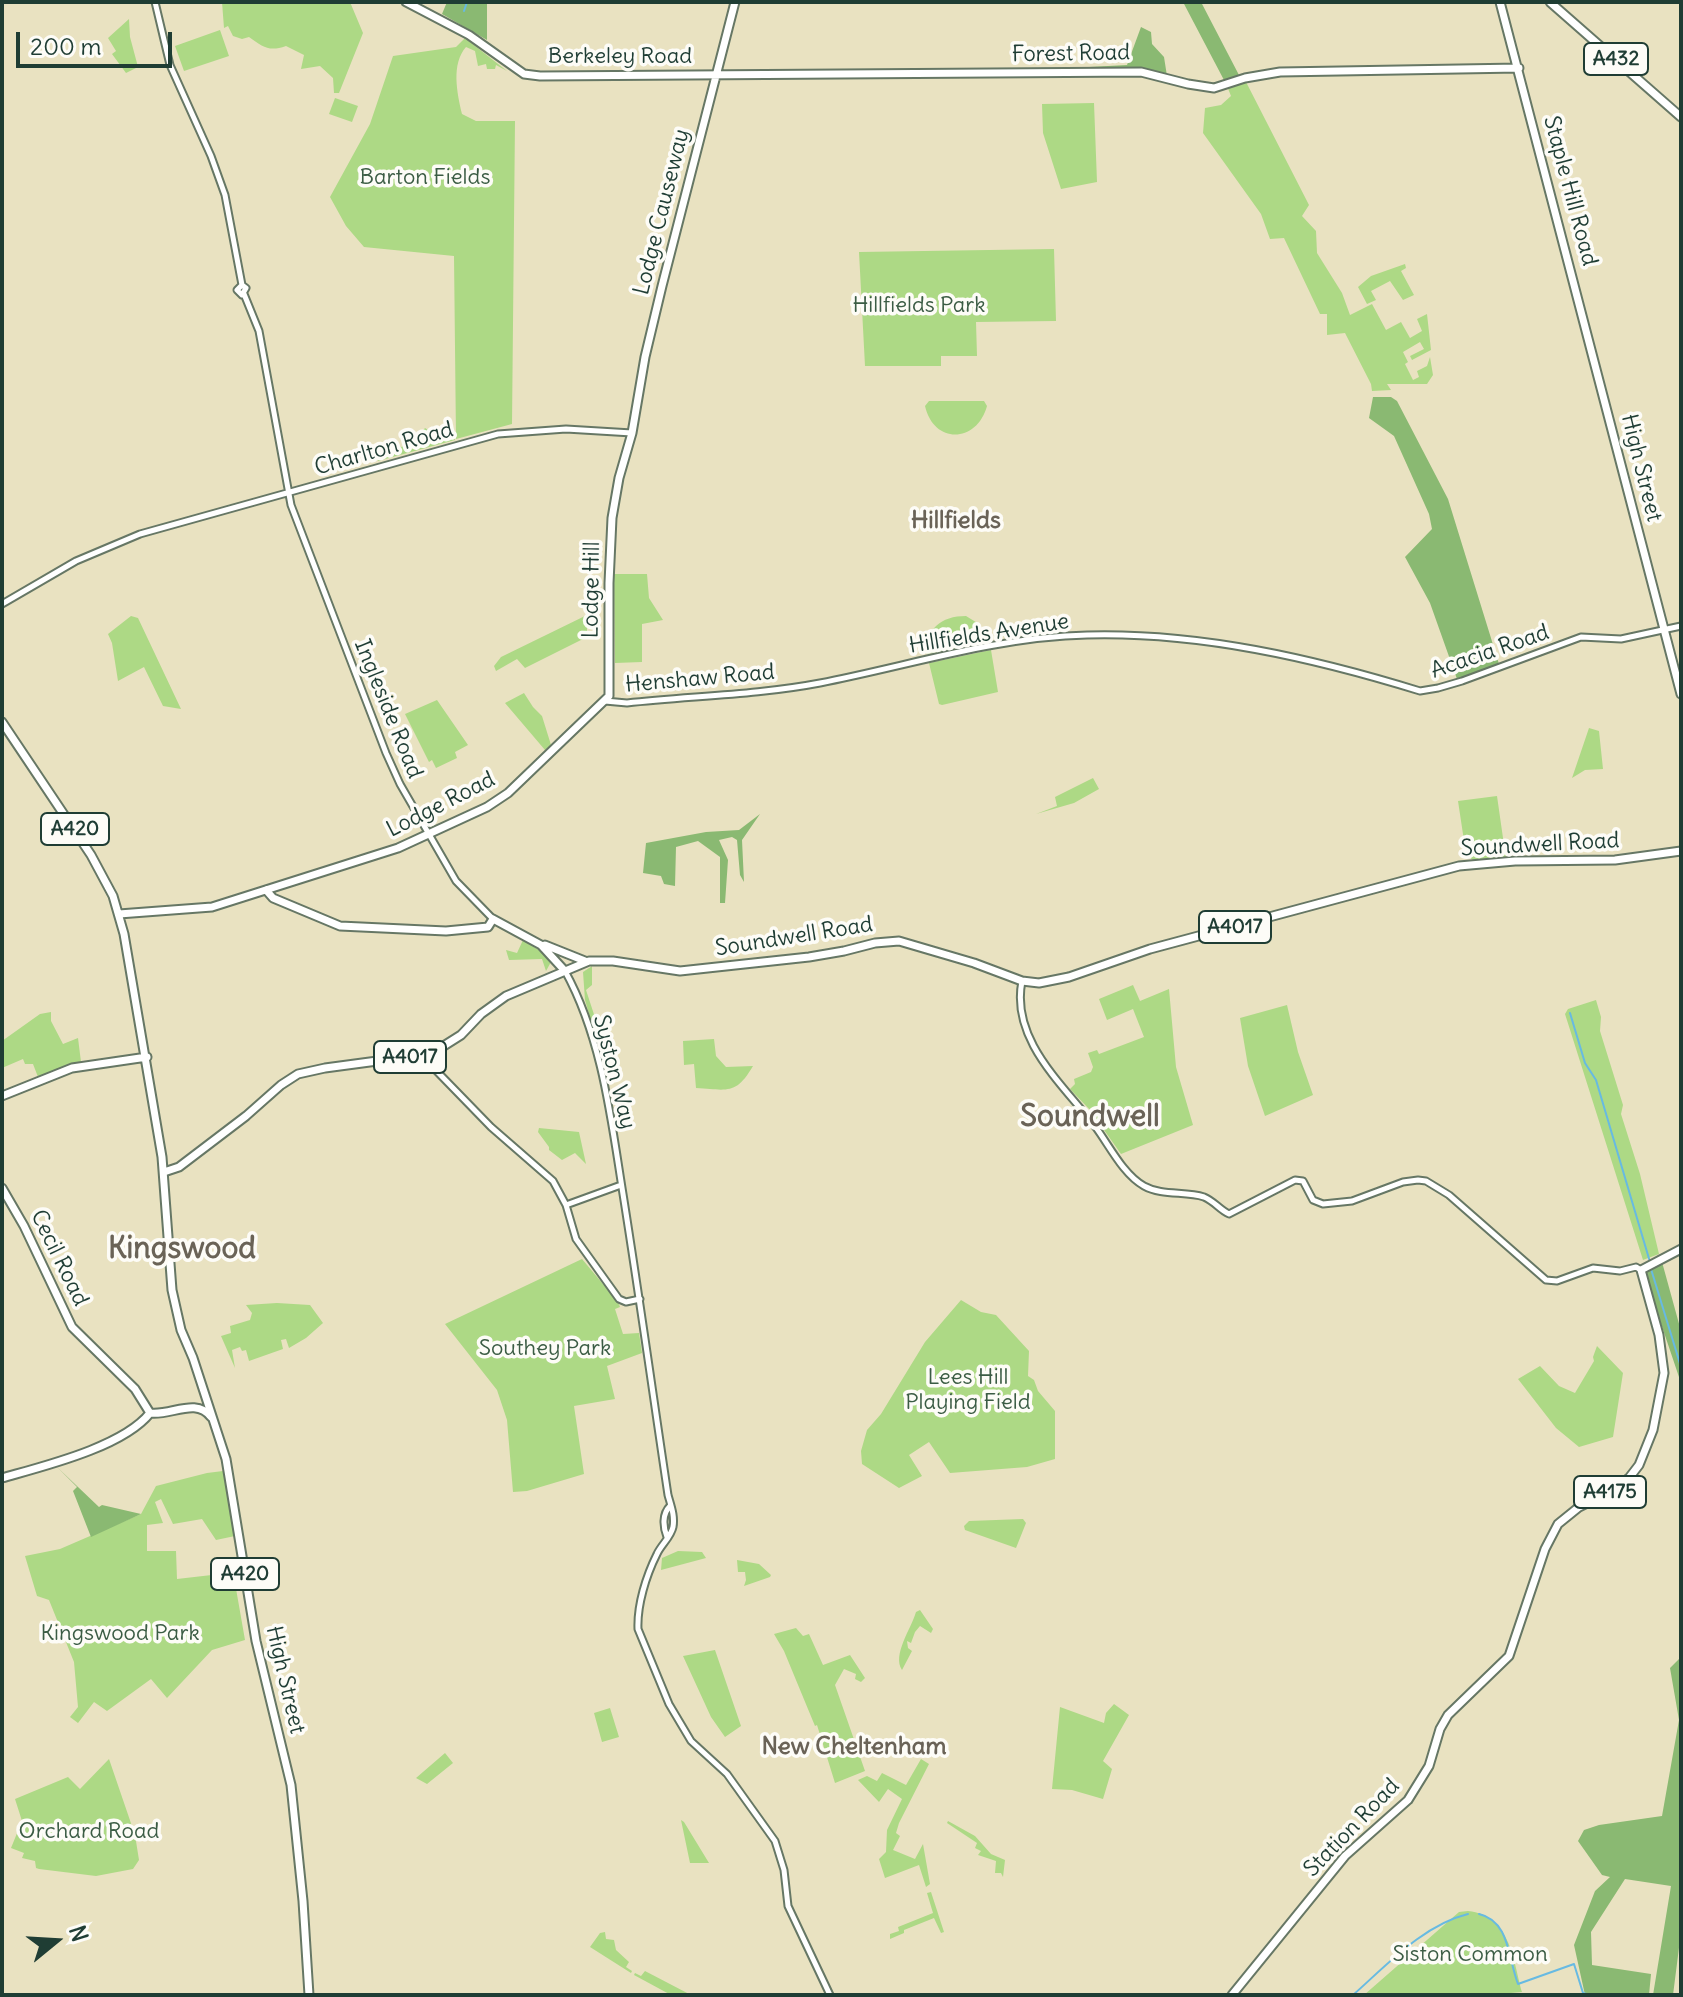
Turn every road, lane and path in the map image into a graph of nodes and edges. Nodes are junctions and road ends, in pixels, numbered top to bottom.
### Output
1 (155, 2) edge
2 (406, 2) edge
3 (735, 2) edge
4 (1500, 2) edge
5 (1550, 2) edge
6 (1519, 68) junction
7 (716, 74) junction
8 (1681, 117) edge
9 (1603, 390) joint
10 (632, 433) junction
11 (619, 478) joint
12 (288, 492) junction
13 (2, 604) edge
14 (1681, 626) edge
15 (1664, 631) junction
16 (1280, 656) joint
17 (799, 686) joint
18 (1681, 694) edge
19 (605, 701) junction
20 (2, 722) edge
21 (430, 833) junction
22 (1681, 851) edge
23 (266, 890) junction
24 (119, 914) junction
25 (493, 919) junction
26 (535, 941) junction
27 (589, 961) junction
28 (564, 970) junction
29 (1022, 981) junction
30 (422, 1055) junction
31 (147, 1057) junction
32 (2, 1096) edge
33 (164, 1172) junction
34 (622, 1185) junction
35 (2, 1188) edge
36 (566, 1205) junction
37 (1681, 1249) edge
38 (1643, 1268) junction
39 (640, 1299) junction
40 (206, 1398) junction
41 (200, 1407) junction
42 (150, 1413) junction
43 (213, 1420) junction
44 (2, 1478) edge
45 (309, 1995) edge
46 (830, 1995) edge
47 (1232, 1995) edge

1 - 12 street, Ingleside Road
2 - 7 main road, Berkeley Road
3 - 7 main road, Lodge Causeway
4 - 6 main road, Staple Hill Road
5 - 8 main road, A432
6 - 7 main road, Forest Road
6 - 9 main road, Staple Hill Road
7 - 10 main road, Lodge Causeway
9 - 15 main road, High Street
10 - 11 main road, Lodge Causeway
10 - 12 street, Charlton Road
11 - 19 main road, Lodge Hill
12 - 13 street, Charlton Road
12 - 21 street, Ingleside Road
14 - 15 street, Acacia Road
15 - 16 street, Acacia Road
15 - 18 main road, High Street
16 - 17 street, Hillfields Avenue
17 - 19 street, Henshaw Road
19 - 21 main road, Lodge Road
20 - 24 main road, A420
21 - 23 main road, Lodge Road
21 - 25 street, Ingleside Road
22 - 29 main road, Soundwell Road / A4017
23 - 24 main road
23 - 25 main road
24 - 31 main road, A420
25 - 26 main road
26 - 27 main road
26 - 28 main road
27 - 28 main road, Soundwell Road / A4017
27 - 29 main road, Soundwell Road / A4017
28 - 30 main road, A4017
28 - 34 street, Syston Way
29 - 38 street
30 - 33 main road, A4017
30 - 36 street
31 - 32 main road
31 - 33 main road, A420
33 - 40 main road, A420
34 - 36 street
34 - 39 street, Syston Way
35 - 42 main road, Cecil Road
36 - 39 street
37 - 38 main road
38 - 47 main road, Station Road / A4175
39 - 46 street, Syston Way
40 - 41 main road
40 - 43 main road, High Street / A420
41 - 42 main road
41 - 43 main road, A420
42 - 44 main road
43 - 45 main road, High Street / A420

